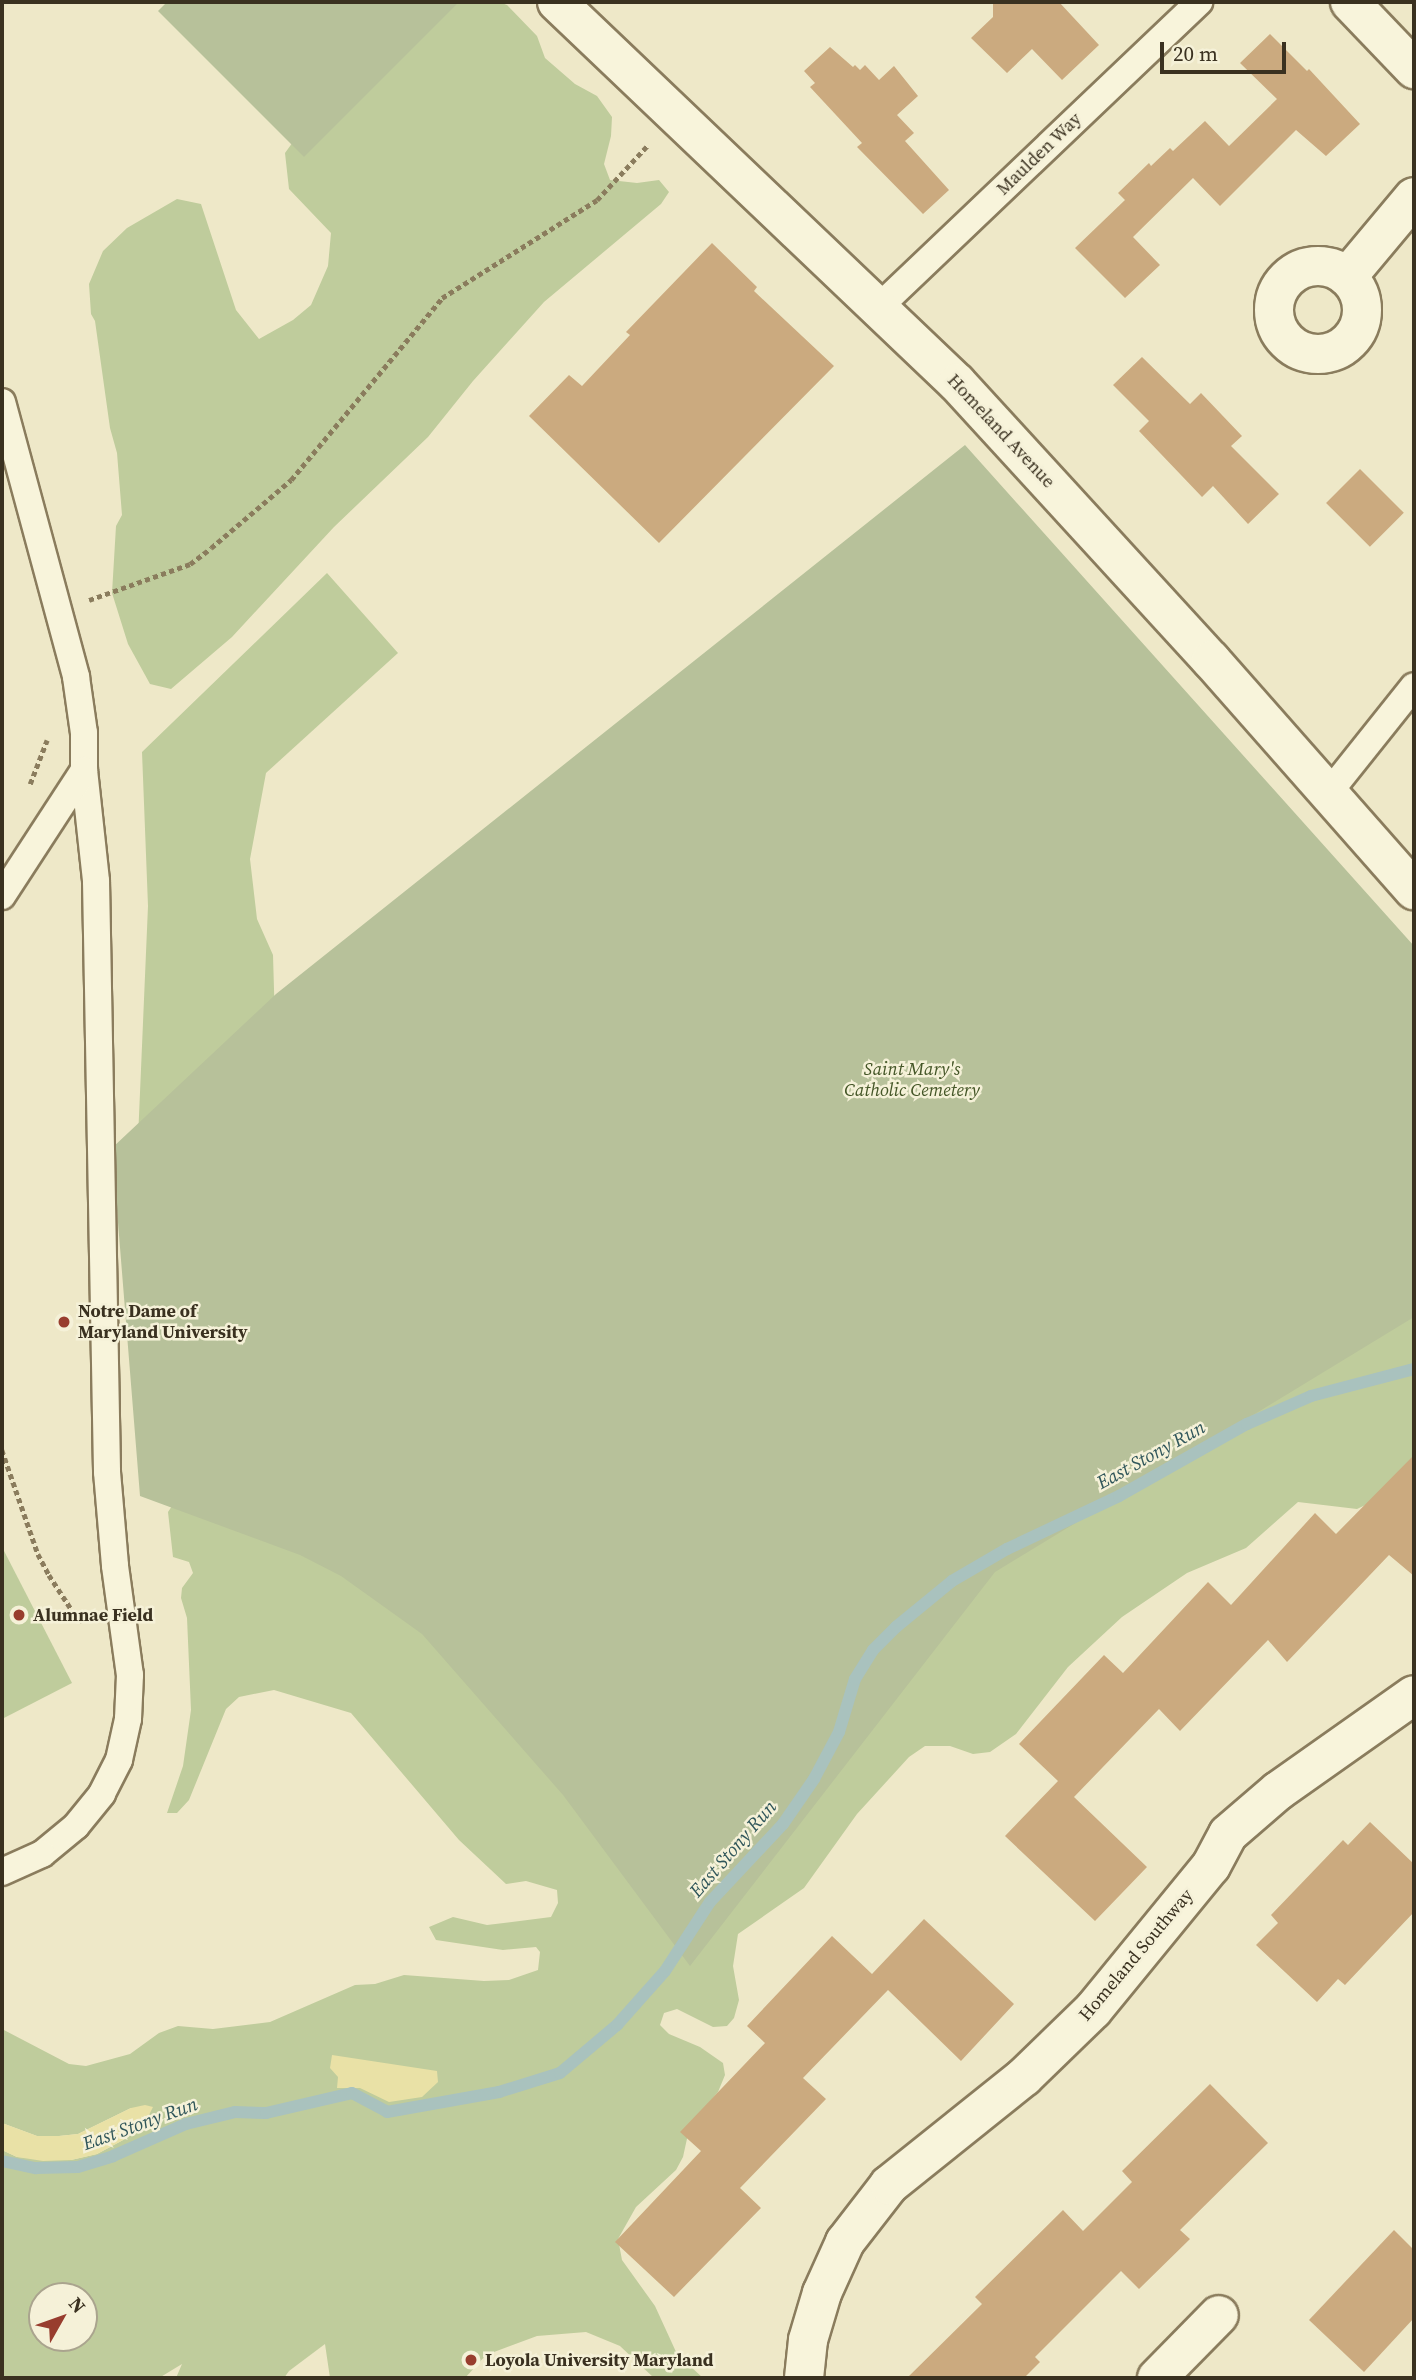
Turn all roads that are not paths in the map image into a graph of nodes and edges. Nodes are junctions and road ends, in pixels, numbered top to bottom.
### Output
1 (557, 2) edge
2 (1199, 2) edge
3 (1350, 2) edge
4 (1414, 69) edge
5 (1414, 197) edge
6 (1347, 277) dead end
7 (880, 306) junction
8 (2, 402) edge
9 (1414, 686) edge
10 (84, 770) junction
11 (1327, 795) junction
12 (1414, 890) edge
13 (2, 896) edge
14 (1414, 1695) edge
15 (2, 1872) edge
16 (1219, 2315) dead end
17 (804, 2378) edge
18 (1157, 2378) edge

1 - 7 street, Homeland Avenue
2 - 7 lane, Maulden Way
3 - 4 street
5 - 6 street
7 - 11 street, Homeland Avenue
8 - 10 lane
9 - 11 lane
10 - 13 lane
10 - 15 lane
11 - 12 street, Homeland Avenue
14 - 17 street, Homeland Southway
16 - 18 street

